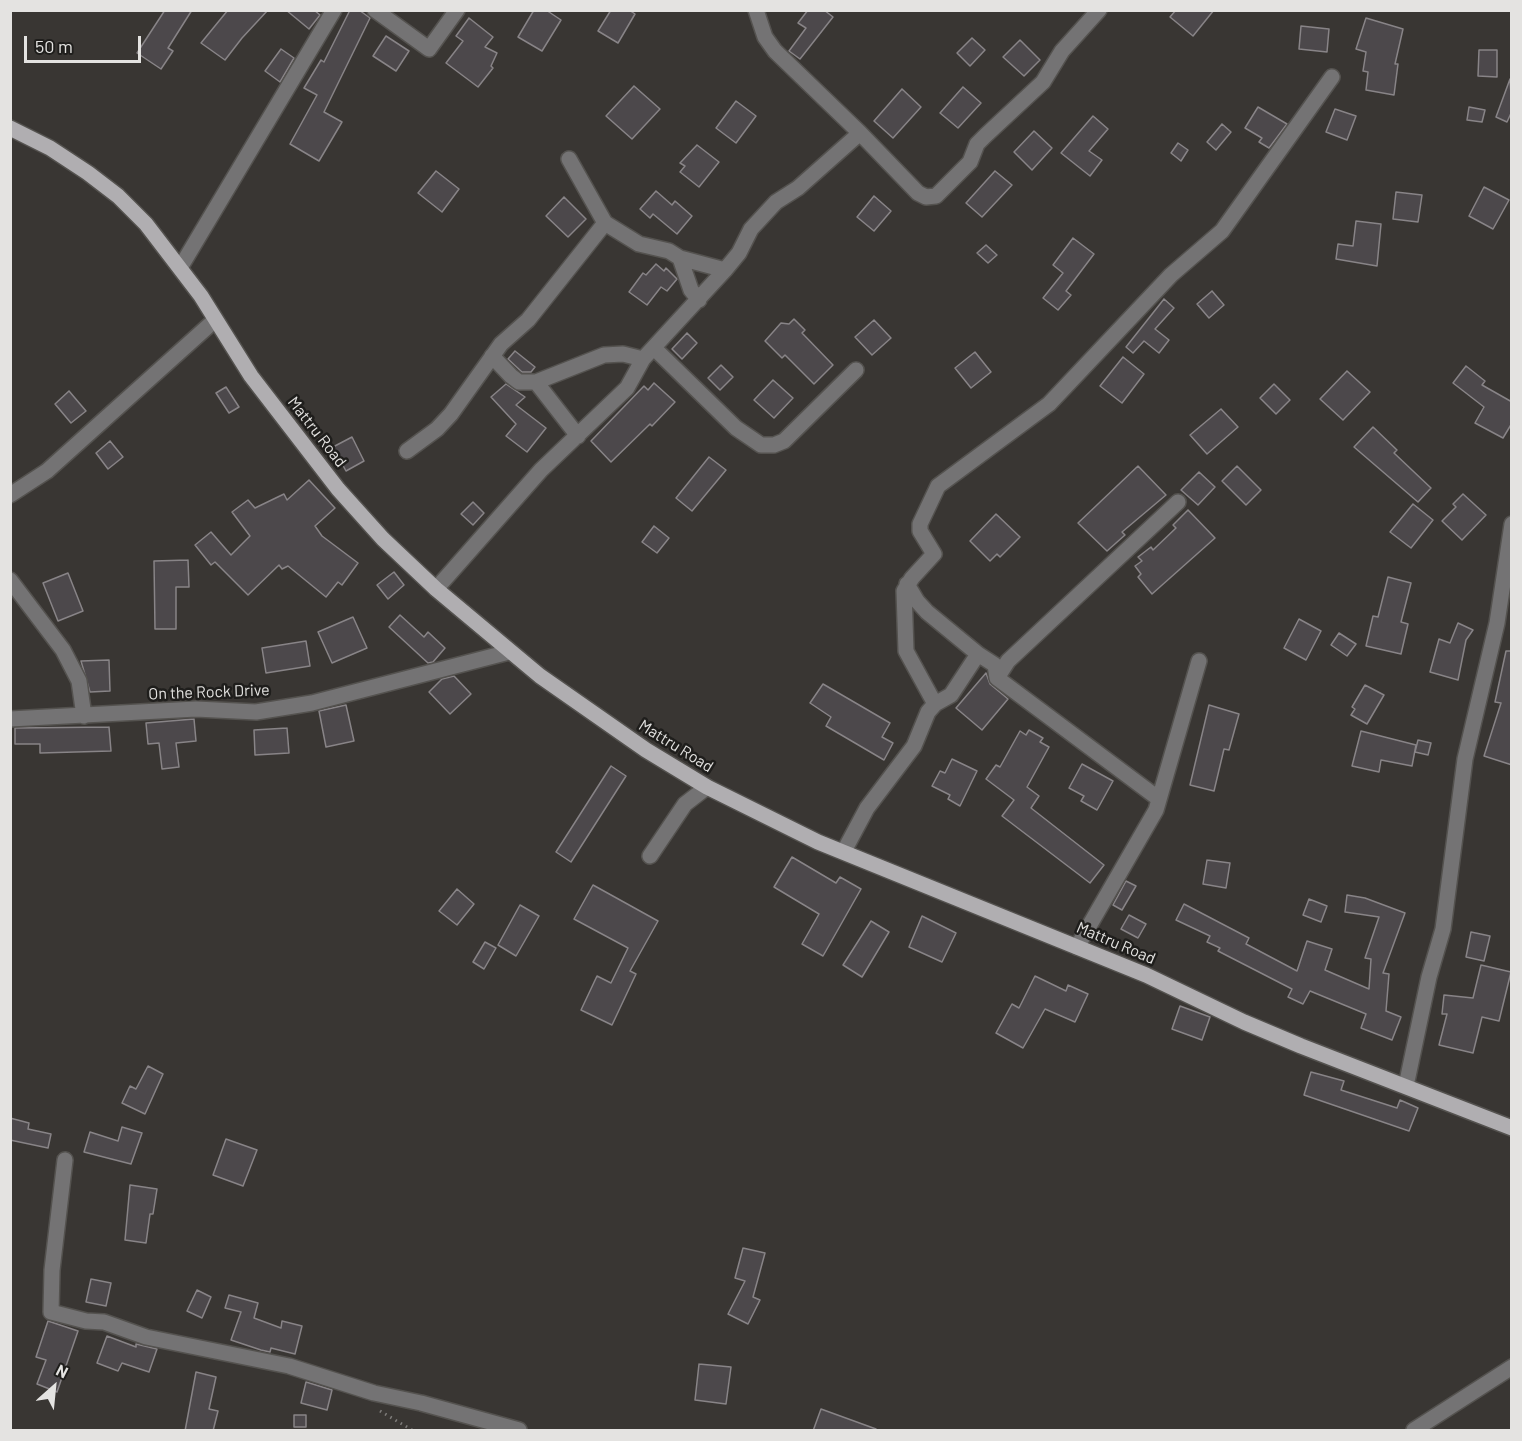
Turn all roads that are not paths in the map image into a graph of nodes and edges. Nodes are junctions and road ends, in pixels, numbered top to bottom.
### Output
1 (334, 10) edge
2 (375, 10) edge
3 (457, 10) edge
4 (756, 10) edge
5 (1099, 10) edge
6 (1332, 77) dead end
7 (10, 128) edge
8 (860, 133) junction
9 (569, 159) dead end
10 (605, 224) junction
11 (680, 258) junction
12 (180, 268) junction
13 (726, 270) junction
14 (699, 300) junction
15 (215, 320) junction
16 (649, 353) junction
17 (492, 356) junction
18 (856, 370) dead end
19 (536, 382) junction
20 (578, 436) junction
21 (407, 451) dead end
22 (10, 495) edge
23 (1178, 502) dead end
24 (1512, 524) edge
25 (10, 580) edge
26 (907, 584) junction
27 (436, 589) junction
28 (509, 652) junction
29 (978, 654) junction
30 (1199, 661) dead end
31 (998, 678) junction
32 (935, 704) junction
33 (84, 716) junction
34 (10, 719) edge
35 (707, 787) junction
36 (1159, 798) junction
37 (844, 851) junction
38 (650, 856) dead end
39 (1077, 946) junction
40 (1406, 1086) junction
41 (1512, 1128) edge
42 (65, 1160) dead end
43 (1512, 1367) edge
44 (519, 1431) edge
45 (1414, 1431) edge

1 - 12 street
2 - 3 street
4 - 8 street
5 - 8 street
6 - 26 street
7 - 12 main road, Mattru Road
8 - 13 street
9 - 10 street
10 - 11 street
10 - 17 street
11 - 13 street
11 - 14 street
12 - 15 main road, Mattru Road
13 - 14 street
14 - 16 street
15 - 22 street
15 - 27 main road, Mattru Road
16 - 18 street
16 - 19 street
16 - 20 street
17 - 19 street
17 - 21 street
19 - 20 street
20 - 27 street
23 - 31 street
24 - 40 street
25 - 33 street
26 - 29 street
26 - 32 street
27 - 28 main road, Mattru Road
28 - 33 street, On the Rock Drive
28 - 35 main road, Mattru Road
29 - 31 street
29 - 32 street
30 - 36 street
31 - 36 street
32 - 37 street
33 - 34 street, On the Rock Drive
35 - 37 main road, Mattru Road
35 - 38 street
36 - 39 street
37 - 39 main road, Mattru Road
39 - 40 main road, Mattru Road
40 - 41 main road, Mattru Road
42 - 44 street
43 - 45 street

